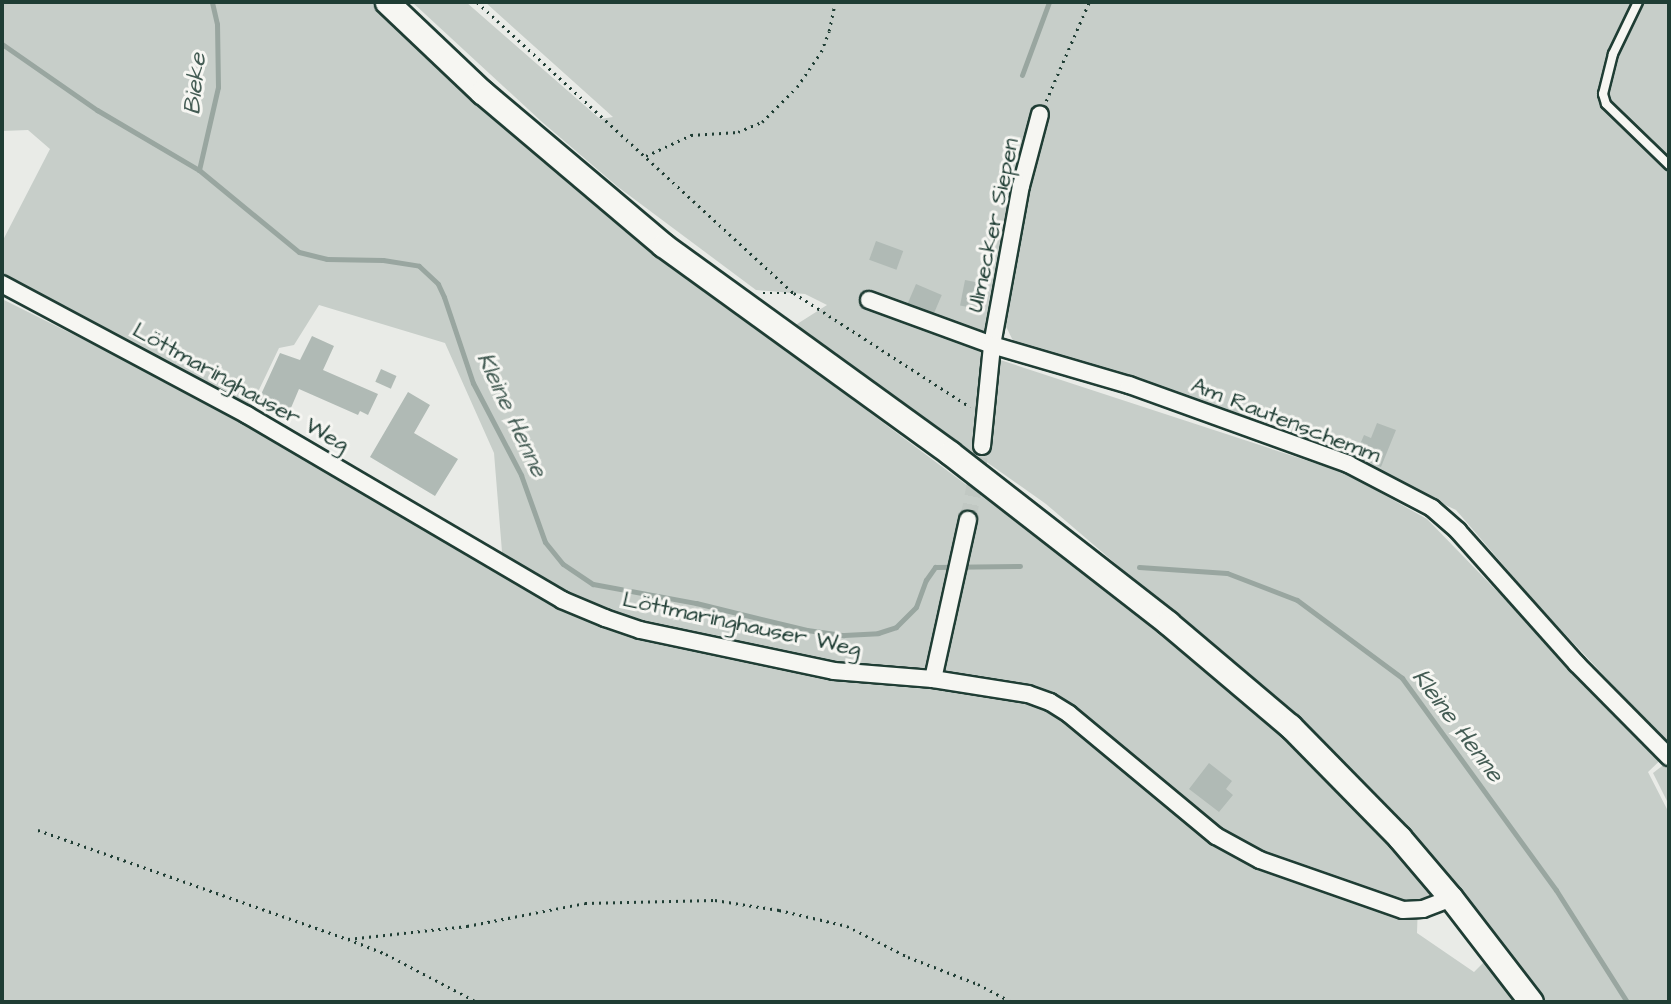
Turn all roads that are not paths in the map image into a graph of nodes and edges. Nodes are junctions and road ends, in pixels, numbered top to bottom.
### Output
1 (387, 2) edge
2 (1638, 2) edge
3 (1040, 114) road end
4 (1669, 164) edge
5 (2, 284) edge
6 (869, 300) dead end
7 (992, 345) junction
8 (982, 446) tunnel mouth
9 (968, 520) tunnel mouth
10 (933, 679) junction
11 (1669, 757) edge
12 (1451, 898) junction
13 (1531, 1002) edge

1 - 12 main road
2 - 4 lane
3 - 7 street, Ulmecker Siepen
5 - 10 street, Löttmaringhauser Weg
6 - 7 street, Ulmecker Siepen
7 - 8 street, Ulmecker Siepen
7 - 11 street, Am Rautenschemm
9 - 10 street
10 - 12 street, Löttmaringhauser Weg
12 - 13 main road

